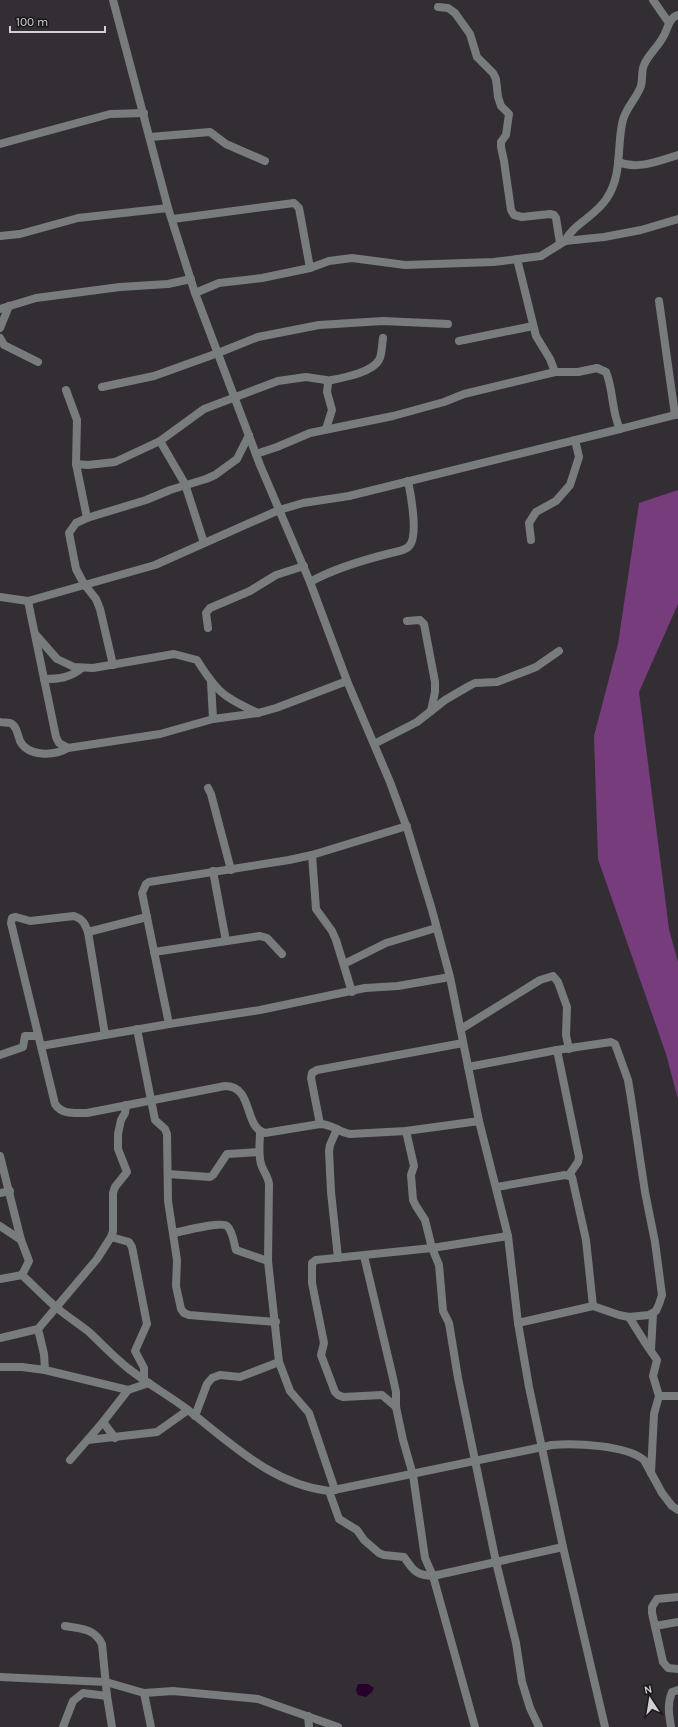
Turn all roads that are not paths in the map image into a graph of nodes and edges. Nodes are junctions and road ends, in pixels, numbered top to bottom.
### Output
1 (113, 0) edge
2 (653, 0) edge
3 (438, 7) dead end
4 (678, 15) edge
5 (669, 23) junction
6 (144, 113) junction
7 (150, 137) junction
8 (0, 144) edge
9 (678, 155) edge
10 (265, 161) dead end
11 (618, 162) junction
12 (168, 208) junction
13 (173, 219) junction
14 (678, 219) edge
15 (0, 236) edge
16 (562, 242) junction
17 (517, 259) junction
18 (310, 268) junction
19 (191, 280) junction
20 (195, 293) junction
21 (659, 301) dead end
22 (9, 306) junction
23 (0, 309) edge
24 (448, 324) dead end
25 (533, 326) junction
26 (0, 328) edge
27 (0, 338) edge
28 (383, 338) dead end
29 (459, 341) dead end
30 (218, 353) junction
31 (38, 362) dead end
32 (555, 372) junction
33 (327, 381) junction
34 (102, 388) dead end
35 (66, 390) dead end
36 (235, 397) junction
37 (676, 415) edge
38 (326, 429) junction
39 (620, 430) junction
40 (249, 435) junction
41 (575, 440) junction
42 (160, 441) junction
43 (256, 454) junction
44 (76, 464) junction
45 (408, 482) junction
46 (185, 484) junction
47 (279, 510) junction
48 (87, 518) junction
49 (531, 540) dead end
50 (204, 543) junction
51 (304, 566) junction
52 (310, 582) junction
53 (84, 584) junction
54 (0, 597) edge
55 (28, 601) junction
56 (407, 621) dead end
57 (208, 628) dead end
58 (34, 633) junction
59 (560, 651) dead end
60 (112, 665) junction
61 (82, 668) junction
62 (44, 679) junction
63 (347, 681) junction
64 (211, 682) junction
65 (431, 711) junction
66 (258, 713) junction
67 (212, 719) junction
68 (0, 722) edge
69 (374, 744) junction
70 (68, 748) junction
71 (208, 788) dead end
72 (407, 826) junction
73 (312, 855) junction
74 (230, 870) junction
75 (213, 871) junction
76 (147, 917) junction
77 (436, 928) junction
78 (88, 932) junction
79 (226, 941) junction
80 (154, 952) junction
81 (282, 954) dead end
82 (344, 964) junction
83 (450, 977) junction
84 (352, 992) junction
85 (169, 1024) junction
86 (137, 1029) junction
87 (460, 1029) junction
88 (105, 1035) junction
89 (38, 1036) junction
90 (463, 1043) junction
91 (41, 1046) junction
92 (569, 1049) junction
93 (557, 1050) junction
94 (0, 1054) edge
95 (468, 1068) junction
96 (151, 1100) junction
97 (126, 1105) junction
98 (479, 1121) junction
99 (320, 1124) junction
100 (337, 1129) junction
101 (406, 1131) junction
102 (260, 1132) junction
103 (259, 1152) junction
104 (0, 1156) edge
105 (168, 1174) junction
106 (569, 1175) junction
107 (496, 1187) junction
108 (10, 1191) junction
109 (0, 1193) edge
110 (0, 1226) edge
111 (174, 1233) junction
112 (508, 1236) junction
113 (111, 1237) junction
114 (21, 1240) junction
115 (432, 1248) junction
116 (364, 1256) junction
117 (338, 1258) junction
118 (268, 1261) junction
119 (22, 1275) junction
120 (0, 1279) edge
121 (593, 1306) junction
122 (57, 1308) junction
123 (653, 1314) junction
124 (629, 1317) junction
125 (276, 1322) junction
126 (518, 1323) junction
127 (38, 1329) junction
128 (0, 1338) edge
129 (651, 1350) junction
130 (279, 1362) junction
131 (0, 1367) edge
132 (45, 1370) junction
133 (146, 1381) junction
134 (128, 1390) junction
135 (659, 1396) junction
136 (678, 1396) edge
137 (396, 1407) junction
138 (188, 1410) junction
139 (195, 1416) junction
140 (103, 1422) junction
141 (115, 1438) junction
142 (88, 1440) junction
143 (542, 1447) junction
144 (70, 1460) dead end
145 (475, 1461) junction
146 (413, 1474) junction
147 (651, 1474) junction
148 (332, 1490) junction
149 (678, 1510) edge
150 (563, 1547) junction
151 (496, 1562) junction
152 (433, 1576) junction
153 (678, 1597) edge
154 (678, 1622) edge
155 (65, 1626) dead end
156 (655, 1626) junction
157 (678, 1669) edge
158 (0, 1677) edge
159 (106, 1682) junction
160 (678, 1690) edge
161 (144, 1692) junction
162 (107, 1696) junction
163 (308, 1716) junction
164 (63, 1727) edge
165 (112, 1727) edge
166 (151, 1727) edge
167 (309, 1727) edge
168 (338, 1727) edge
169 (475, 1727) edge
170 (539, 1727) edge
171 (605, 1727) edge
172 (671, 1727) edge

1 - 6 street
2 - 5 street
3 - 16 street
4 - 5 street
5 - 11 street
6 - 7 street
6 - 8 street
7 - 10 street
7 - 12 street
9 - 11 street
11 - 16 street
12 - 13 street
12 - 15 street
13 - 18 street
13 - 19 street
14 - 16 street
16 - 17 street
17 - 18 street
17 - 25 street
18 - 20 street
19 - 20 street
19 - 22 street
20 - 30 street
21 - 37 street
22 - 23 street
22 - 26 street
24 - 30 street
25 - 29 street
25 - 32 street
27 - 31 street
28 - 33 street
30 - 34 street
30 - 36 street
32 - 38 street
32 - 39 street
33 - 36 street
33 - 38 street
35 - 44 street
36 - 40 street
36 - 42 street
37 - 39 street
38 - 43 street
39 - 41 street
40 - 43 street
40 - 46 street
41 - 45 street
41 - 49 street
42 - 44 street
42 - 46 street
43 - 47 street
44 - 48 street
45 - 47 street
45 - 52 street
46 - 48 street
46 - 50 street
47 - 50 street
47 - 51 street
48 - 53 street
50 - 53 street
51 - 52 street
51 - 57 street
52 - 63 street
53 - 55 street
53 - 60 street
54 - 55 street
55 - 58 street
56 - 65 street
58 - 61 street
58 - 62 street
59 - 65 street
60 - 61 street
60 - 64 street
61 - 62 street
62 - 70 street
63 - 66 street
63 - 69 street
64 - 66 street
64 - 67 street
65 - 69 street
66 - 67 street
67 - 70 street
68 - 70 street
69 - 72 street
71 - 74 street
72 - 73 street
72 - 77 street
73 - 74 street
73 - 82 street
74 - 75 street
75 - 76 street
75 - 79 street
76 - 78 street
76 - 80 street
77 - 82 street
77 - 83 street
78 - 88 street
78 - 89 street
79 - 80 street
79 - 81 street
80 - 85 street
82 - 84 street
83 - 84 street
83 - 87 street
84 - 85 street
85 - 86 street
86 - 88 street
86 - 96 street
87 - 90 street
87 - 92 street
88 - 91 street
89 - 91 street
89 - 94 street
90 - 95 street
90 - 99 street
91 - 97 street
92 - 93 street
92 - 123 street
93 - 95 street
93 - 106 street
95 - 98 street
96 - 97 street
96 - 102 street
96 - 105 street
97 - 113 street
98 - 101 street
98 - 107 street
99 - 100 street
99 - 102 street
100 - 101 street
100 - 117 street
101 - 115 street
102 - 103 street
103 - 105 street
103 - 118 street
104 - 108 street
105 - 111 street
106 - 107 street
106 - 121 street
107 - 112 street
108 - 109 street
108 - 114 street
110 - 114 street
111 - 118 street
111 - 125 street
112 - 115 street
112 - 126 street
113 - 122 street
113 - 133 street
114 - 119 street
115 - 116 street
115 - 145 street
116 - 117 street
116 - 137 street
117 - 137 street
118 - 125 street
119 - 120 street
119 - 122 street
121 - 124 street
121 - 126 street
122 - 127 street
122 - 133 street
123 - 124 street
123 - 129 street
124 - 129 street
125 - 130 street
126 - 143 street
127 - 128 street
127 - 132 street
129 - 135 street
130 - 139 street
130 - 148 street
131 - 132 street
132 - 134 street
133 - 134 street
133 - 138 street
134 - 140 street
135 - 136 street
135 - 147 street
137 - 146 street
138 - 139 street
138 - 141 street
139 - 148 street
140 - 141 street
140 - 142 street
141 - 142 street
142 - 144 street
143 - 145 street
143 - 147 street
143 - 150 street
145 - 146 street
145 - 151 street
146 - 148 street
146 - 152 street
147 - 149 street
148 - 152 street
150 - 151 street
150 - 171 street
151 - 152 street
151 - 170 street
152 - 169 street
153 - 156 street
154 - 156 street
155 - 159 street
156 - 157 street
158 - 159 street
159 - 161 street
159 - 162 street
160 - 172 street
161 - 163 street
161 - 166 street
162 - 164 street
162 - 165 street
163 - 167 street
163 - 168 street

